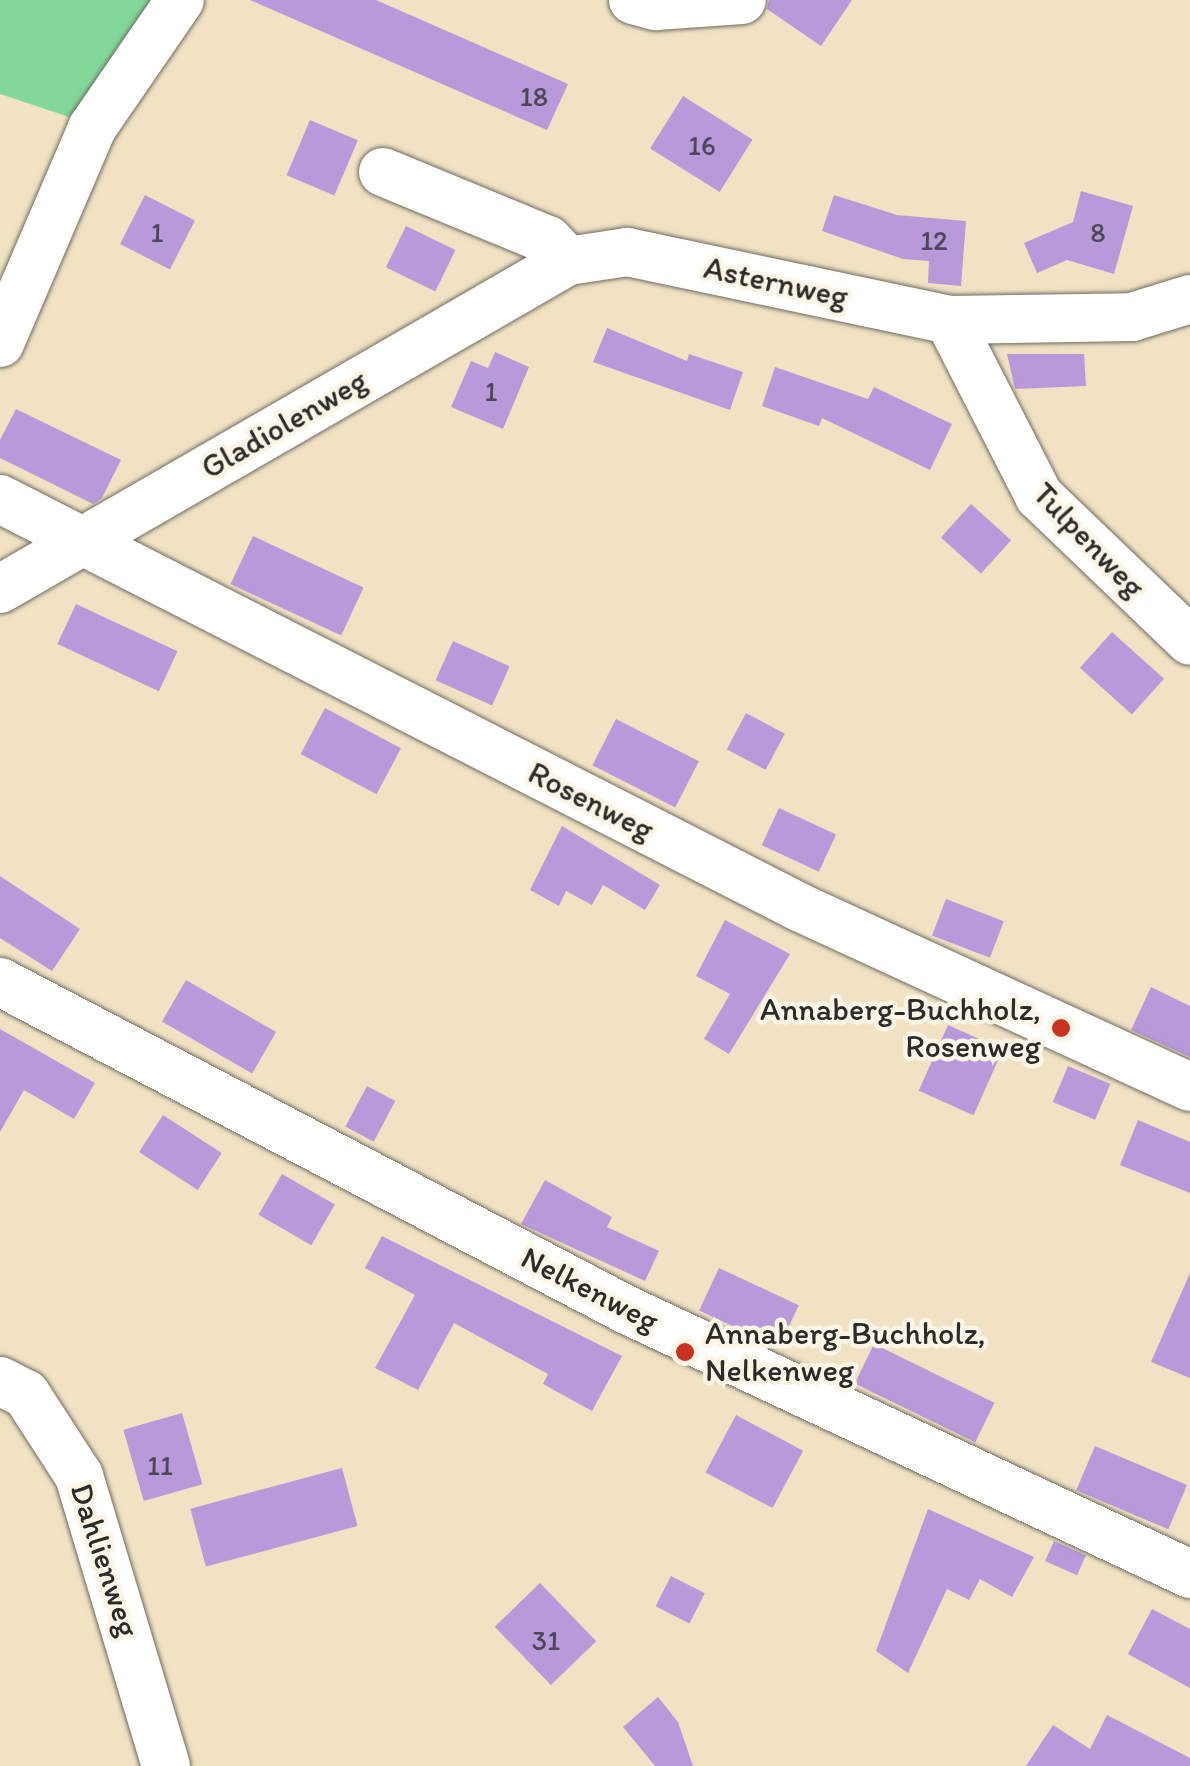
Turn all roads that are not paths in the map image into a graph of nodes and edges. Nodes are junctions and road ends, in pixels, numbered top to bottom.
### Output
1 (180, 0) edge
2 (633, 0) edge
3 (742, 0) edge
4 (383, 172) dead end
5 (568, 262) junction
6 (1190, 299) edge
7 (950, 320) junction
8 (0, 343) edge
9 (0, 499) edge
10 (80, 541) junction
11 (0, 589) edge
12 (1190, 642) edge
13 (0, 982) edge
14 (1190, 1088) edge
15 (0, 1381) edge
16 (1190, 1574) edge
17 (166, 1766) edge

1 - 8 street
2 - 3 street
4 - 5 street
5 - 7 street, Asternweg
5 - 10 street, Gladiolenweg
6 - 7 street, Asternweg
7 - 12 street, Tulpenweg
9 - 10 street, Rosenweg
10 - 11 street, Gladiolenweg
10 - 14 street, Rosenweg
13 - 16 street, Nelkenweg
15 - 17 street, Dahlienweg

